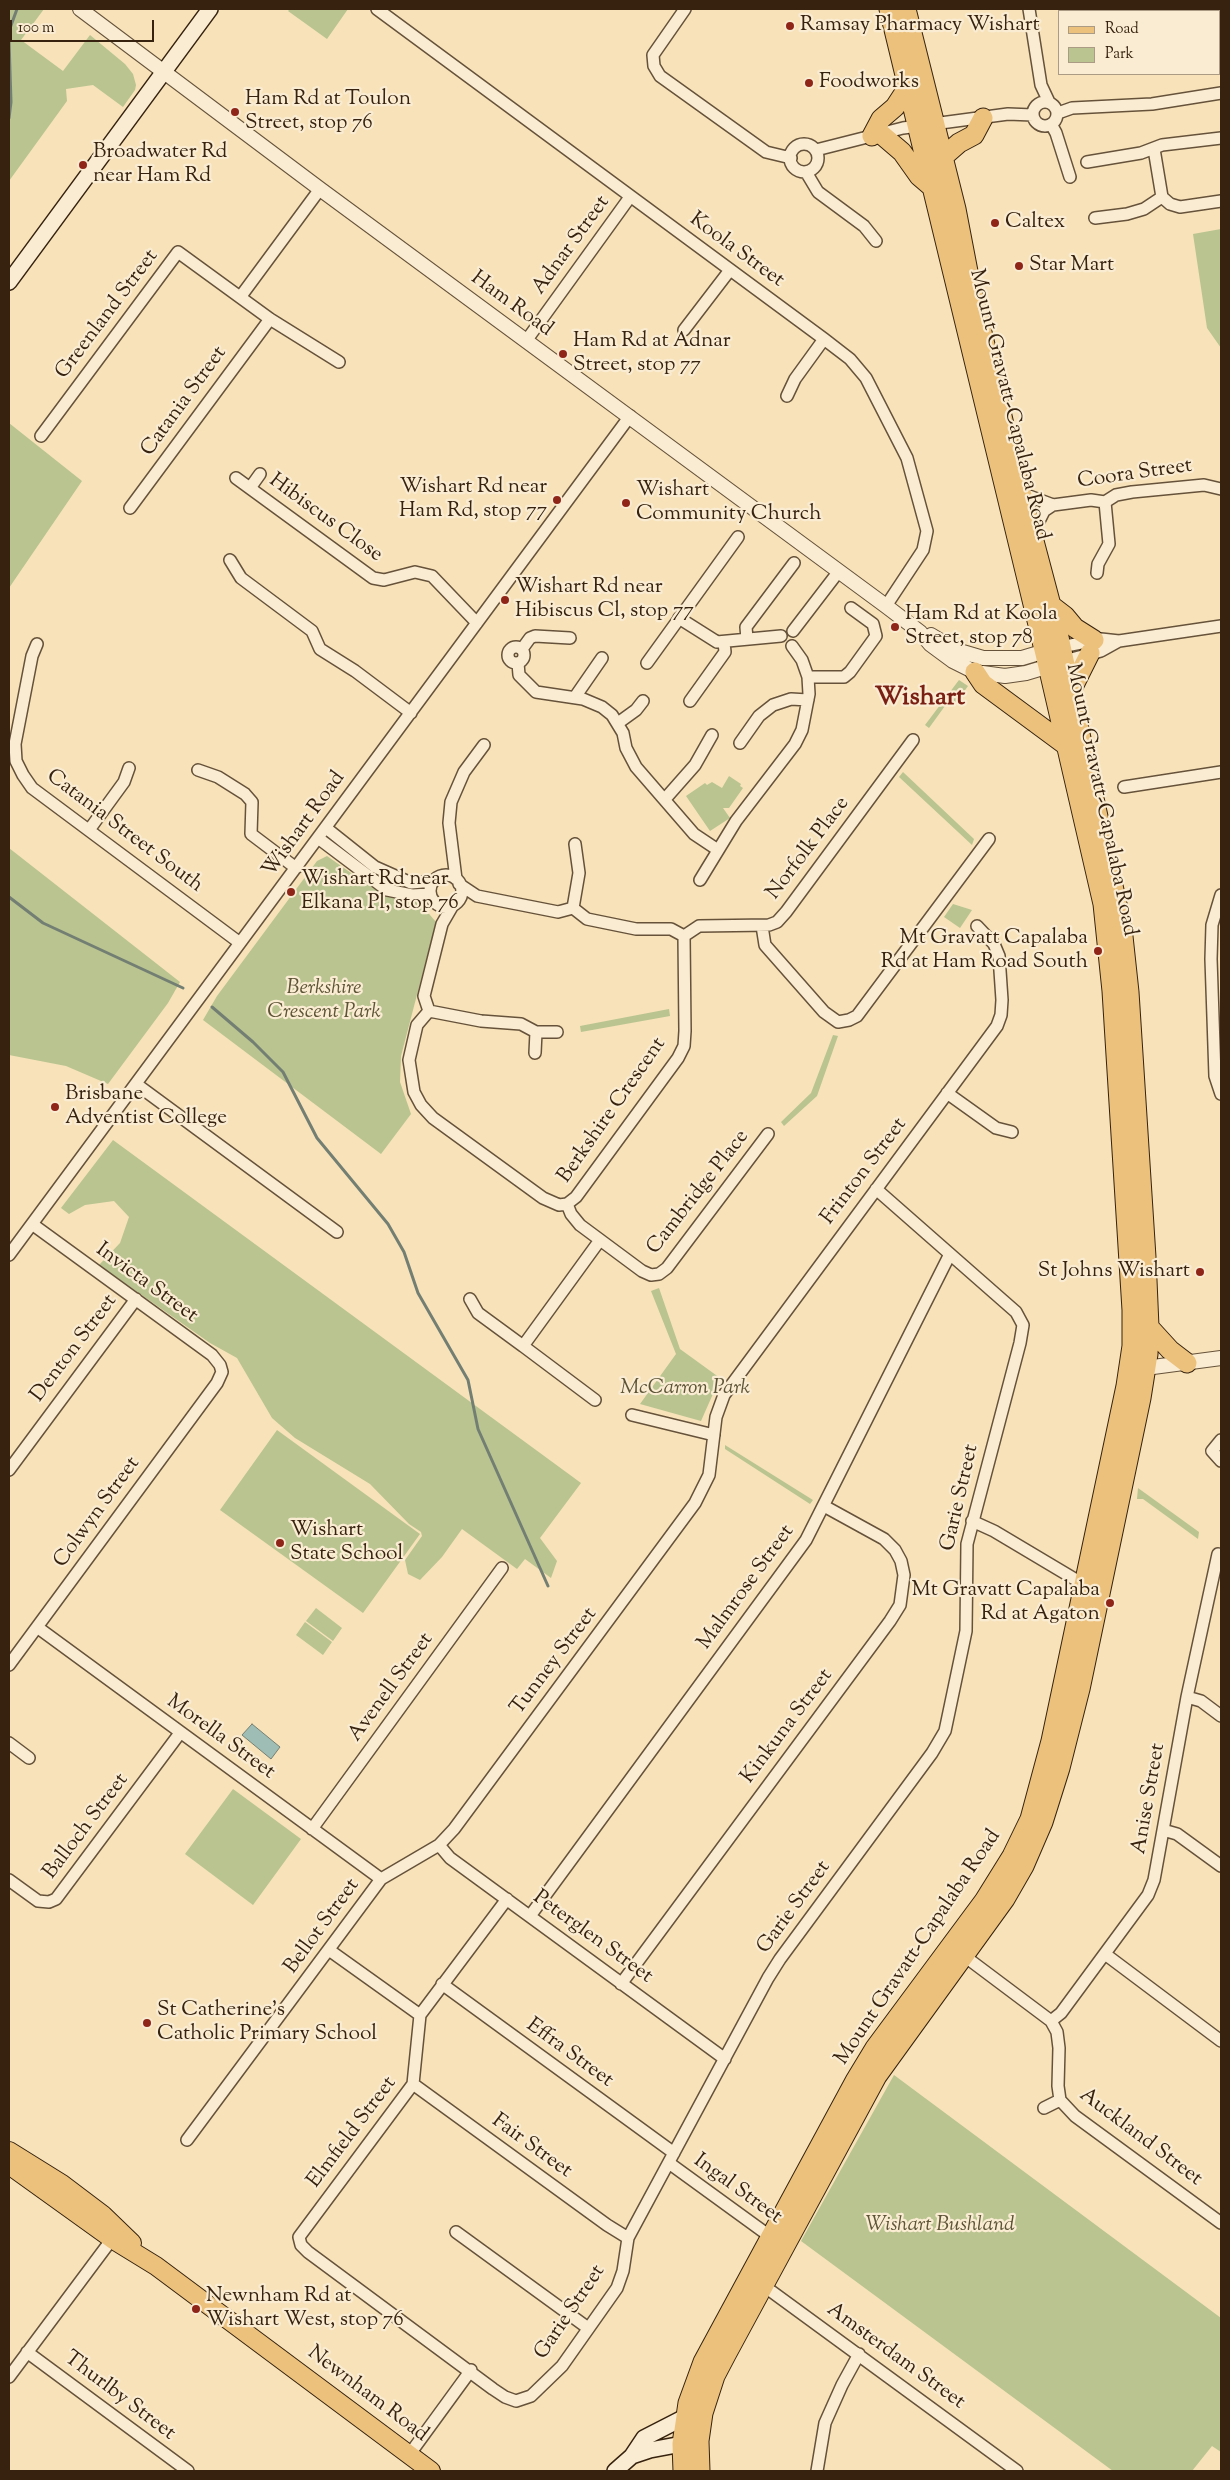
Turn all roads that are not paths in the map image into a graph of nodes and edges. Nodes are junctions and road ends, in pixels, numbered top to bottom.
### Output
1 (80, 9) edge
2 (210, 9) edge
3 (377, 9) edge
4 (685, 9) edge
5 (888, 9) edge
6 (906, 9) edge
7 (1029, 9) edge
8 (164, 71) junction
9 (1041, 85) junction
10 (908, 87) junction
11 (1221, 93) edge
12 (1049, 102) junction
13 (1033, 111) junction
14 (1058, 113) junction
15 (983, 118) junction
16 (1052, 124) junction
17 (926, 126) junction
18 (876, 135) junction
19 (1221, 138) edge
20 (1154, 149) junction
21 (816, 150) junction
22 (790, 158) junction
23 (943, 158) junction
24 (1087, 162) dead end
25 (806, 172) junction
26 (1070, 177) dead end
27 (320, 188) junction
28 (933, 188) junction
29 (630, 196) junction
30 (1162, 197) junction
31 (1221, 201) edge
32 (1095, 218) dead end
33 (876, 241) dead end
34 (730, 270) junction
35 (9, 282) edge
36 (241, 296) junction
37 (270, 319) junction
38 (684, 330) dead end
39 (824, 339) junction
40 (526, 341) junction
41 (339, 362) dead end
42 (787, 396) dead end
43 (630, 416) junction
44 (41, 436) dead end
45 (260, 474) dead end
46 (236, 478) dead end
47 (250, 488) junction
48 (1221, 489) edge
49 (1021, 493) junction
50 (1106, 502) junction
51 (1053, 505) junction
52 (130, 508) dead end
53 (1033, 533) junction
54 (738, 537) dead end
55 (230, 560) dead end
56 (794, 563) dead end
57 (839, 571) junction
58 (1097, 573) dead end
59 (886, 606) junction
60 (1052, 606) junction
61 (851, 608) dead end
62 (679, 618) junction
63 (477, 623) junction
64 (1221, 626) edge
65 (793, 631) dead end
66 (920, 632) junction
67 (781, 636) dead end
68 (570, 638) dead end
69 (747, 639) junction
70 (724, 642) junction
71 (36, 644) dead end
72 (792, 646) dead end
73 (1092, 647) junction
74 (1054, 656) junction
75 (602, 658) dead end
76 (646, 663) dead end
77 (975, 672) junction
78 (808, 677) junction
79 (1071, 691) junction
80 (576, 697) junction
81 (808, 700) junction
82 (643, 701) dead end
83 (690, 701) dead end
84 (411, 713) junction
85 (618, 723) junction
86 (712, 735) dead end
87 (913, 740) dead end
88 (740, 743) dead end
89 (484, 745) dead end
90 (1067, 746) junction
91 (129, 768) dead end
92 (198, 770) dead end
93 (1221, 772) edge
94 (1124, 786) dead end
95 (665, 799) junction
96 (326, 828) junction
97 (89, 830) junction
98 (318, 838) junction
99 (989, 839) dead end
100 (575, 844) dead end
101 (718, 850) junction
102 (452, 858) junction
103 (296, 868) junction
104 (438, 878) junction
105 (700, 880) dead end
106 (458, 882) junction
107 (430, 894) junction
108 (1221, 895) edge
109 (477, 896) junction
110 (456, 902) junction
111 (437, 904) junction
112 (573, 908) junction
113 (442, 924) junction
114 (762, 926) junction
115 (977, 926) dead end
116 (684, 936) junction
117 (240, 943) junction
118 (429, 1010) junction
119 (536, 1032) junction
120 (556, 1032) dead end
121 (535, 1053) dead end
122 (136, 1084) junction
123 (947, 1093) junction
124 (1221, 1094) edge
125 (1012, 1132) dead end
126 (768, 1134) dead end
127 (876, 1189) junction
128 (567, 1204) junction
129 (32, 1224) junction
130 (336, 1232) dead end
131 (600, 1240) junction
132 (950, 1254) junction
133 (9, 1255) edge
134 (136, 1299) junction
135 (470, 1299) dead end
136 (1149, 1327) junction
137 (522, 1346) junction
138 (1221, 1358) edge
139 (1187, 1363) junction
140 (1138, 1369) junction
141 (217, 1384) joint
142 (595, 1400) dead end
143 (632, 1415) dead end
144 (714, 1435) junction
145 (1221, 1440) edge
146 (1221, 1461) edge
147 (9, 1470) edge
148 (824, 1506) junction
149 (972, 1521) junction
150 (1218, 1554) dead end
151 (502, 1568) dead end
152 (1083, 1584) junction
153 (1100, 1594) junction
154 (37, 1627) junction
155 (9, 1665) edge
156 (1187, 1697) junction
157 (1221, 1716) edge
158 (180, 1733) junction
159 (9, 1744) edge
160 (29, 1758) dead end
161 (312, 1829) junction
162 (1163, 1830) junction
163 (438, 1846) junction
164 (1221, 1866) edge
165 (381, 1879) junction
166 (9, 1880) edge
167 (507, 1900) junction
168 (530, 1916) junction
169 (329, 1950) junction
170 (957, 1951) junction
171 (1104, 1954) junction
172 (442, 1984) junction
173 (621, 1984) junction
174 (420, 2015) junction
175 (1051, 2021) junction
176 (1221, 2041) edge
177 (725, 2059) junction
178 (413, 2084) junction
179 (1060, 2100) junction
180 (1044, 2108) dead end
181 (187, 2140) dead end
182 (9, 2151) edge
183 (671, 2158) junction
184 (9, 2165) edge
185 (1221, 2222) edge
186 (456, 2232) dead end
187 (299, 2237) joint
188 (628, 2238) junction
189 (112, 2239) junction
190 (777, 2241) junction
191 (156, 2266) junction
192 (756, 2281) junction
193 (588, 2328) junction
194 (27, 2352) junction
195 (860, 2354) junction
196 (471, 2370) junction
197 (9, 2377) edge
198 (693, 2420) junction
199 (682, 2444) junction
200 (409, 2455) junction
201 (632, 2456) junction
202 (820, 2469) edge
203 (188, 2471) edge
204 (431, 2471) edge
205 (615, 2471) edge
206 (683, 2471) edge
207 (700, 2471) edge
208 (1017, 2471) edge

1 - 8 street, Ham Road
2 - 8 main road
3 - 29 street, Koola Street
4 - 22 street
5 - 10 highway, Mount Gravatt-Capalaba Road
6 - 17 highway, Mount Gravatt-Capalaba Road
7 - 9 street
8 - 27 street, Ham Road
8 - 35 main road
9 - 12 street
9 - 13 street
10 - 17 highway, Mount Gravatt-Capalaba Road
10 - 18 highway
11 - 14 street
12 - 13 street
12 - 14 street
13 - 15 street
13 - 16 street
14 - 16 street
15 - 17 street
15 - 23 highway
16 - 26 street
17 - 18 street
17 - 23 highway, Mount Gravatt-Capalaba Road
17 - 28 highway, Mount Gravatt-Capalaba Road
18 - 21 street
18 - 28 highway
19 - 20 street
20 - 24 street
20 - 30 street
21 - 22 street
21 - 25 street
22 - 25 street
23 - 49 highway, Mount Gravatt-Capalaba Road
25 - 33 street
27 - 36 street
27 - 40 street, Ham Road
28 - 74 highway, Mount Gravatt-Capalaba Road
29 - 34 street, Koola Street
29 - 40 street, Adnar Street
30 - 31 street
30 - 32 street
34 - 38 street
34 - 39 street, Koola Street
36 - 37 street, Greenland Street
36 - 44 street, Greenland Street
37 - 41 street, Greenland Street
37 - 52 street, Catania Street
39 - 42 street
39 - 59 street, Koola Street
40 - 43 street, Ham Road
43 - 57 street, Ham Road
43 - 63 street, Wishart Road
45 - 47 street, Hibiscus Close
46 - 47 street, Hibiscus Close
47 - 63 street, Hibiscus Close
48 - 50 street, Coora Street
49 - 51 street, Coora Street
49 - 53 highway, Mount Gravatt-Capalaba Road
50 - 51 street, Coora Street
50 - 58 street
51 - 53 street, Coora Street
53 - 60 highway, Mount Gravatt-Capalaba Road
54 - 62 street
55 - 84 street
56 - 69 street
57 - 59 street, Ham Road
57 - 65 street
59 - 66 street, Ham Road
60 - 73 highway
60 - 74 highway, Mount Gravatt-Capalaba Road
61 - 78 street
62 - 70 street
62 - 76 street
63 - 84 street, Wishart Road
64 - 73 street
66 - 74 street, Ham Road
66 - 77 street, Ham Road
67 - 69 street
68 - 80 street
69 - 70 street
70 - 83 street
71 - 97 street, Catania Street South
72 - 78 street
73 - 74 street
73 - 79 highway
74 - 77 street, Ham Road
74 - 79 highway, Mount Gravatt-Capalaba Road
74 - 90 highway, Mount Gravatt-Capalaba Road
75 - 80 street
77 - 90 highway
78 - 81 street
79 - 136 highway, Mount Gravatt-Capalaba Road
80 - 85 street
81 - 88 street
81 - 101 street
82 - 85 street
84 - 96 street, Wishart Road
85 - 95 street
86 - 95 street
87 - 114 street, Norfolk Place
89 - 102 street
90 - 140 highway, Mount Gravatt-Capalaba Road
91 - 97 street
92 - 103 street
93 - 94 street
95 - 101 street
96 - 98 street, Wishart Road
96 - 104 street
97 - 117 street, Catania Street South
98 - 103 street, Wishart Road
98 - 107 street
99 - 114 street
100 - 112 street
101 - 105 street
102 - 104 street
102 - 106 street
103 - 117 street, Wishart Road
104 - 106 street
104 - 107 street
106 - 109 street
106 - 110 street
107 - 111 street
108 - 124 street
109 - 110 street
109 - 112 street
110 - 111 street
110 - 113 street
111 - 113 street
112 - 116 street
113 - 118 street
114 - 116 street, Norfolk Place
115 - 123 street, Frinton Street
116 - 128 street, Berkshire Crescent
117 - 122 street, Wishart Road
118 - 119 street
118 - 128 street, Berkshire Crescent
119 - 120 street
119 - 121 street
122 - 129 street, Wishart Road
122 - 130 street
123 - 125 street
123 - 127 street, Frinton Street
126 - 131 street, Cambridge Place
127 - 132 street, Garie Street
127 - 144 street, Frinton Street
128 - 131 street, Cambridge Place
129 - 133 street, Wishart Road
129 - 134 street, Invicta Street
131 - 137 street
132 - 148 street, Malmrose Street
132 - 149 street, Garie Street
134 - 141 street, Invicta Street
134 - 147 street, Denton Street
135 - 137 street
136 - 139 highway
136 - 140 highway, Mount Gravatt-Capalaba Road
137 - 142 street
138 - 139 street
139 - 140 street
140 - 152 highway, Mount Gravatt-Capalaba Road
140 - 153 highway, Mount Gravatt-Capalaba Road
141 - 154 street, Colwyn Street
143 - 144 street
144 - 163 street, Tunney Street
145 - 146 street
148 - 168 street, Malmrose Street
148 - 173 street, Kinkuna Street
149 - 152 street
149 - 177 street, Garie Street
150 - 156 street, Anise Street
151 - 161 street, Avenell Street
152 - 153 street
152 - 170 highway, Mount Gravatt-Capalaba Road
153 - 170 highway, Mount Gravatt-Capalaba Road
154 - 155 street, Colwyn Street
154 - 158 street, Morella Street
156 - 157 street
156 - 162 street, Anise Street
158 - 161 street, Morella Street
158 - 166 street, Balloch Street
159 - 160 street
161 - 165 street, Morella Street
162 - 164 street
162 - 171 street, Anise Street
163 - 165 street, Tunney Street
163 - 167 street, Peterglen Street
165 - 169 street, Bellot Street
167 - 168 street, Peterglen Street
167 - 172 street, Elmfield Street
168 - 173 street, Peterglen Street
169 - 174 street
169 - 181 street, Bellot Street
170 - 175 street
170 - 190 highway, Mount Gravatt-Capalaba Road
171 - 175 street, Anise Street
171 - 176 street
172 - 174 street, Elmfield Street
172 - 183 street, Effra Street
173 - 177 street, Peterglen Street
174 - 178 street, Elmfield Street
175 - 179 street, Auckland Street
177 - 183 street, Garie Street
178 - 187 street, Elmfield Street
178 - 188 street, Fair Street
179 - 180 street, Auckland Street
179 - 185 street, Auckland Street
182 - 191 main road, Newnham Road
183 - 188 street, Garie Street
183 - 190 street, Ingal Street
184 - 189 main road, Newnham Road
186 - 193 street
187 - 196 street, Garie Street
188 - 193 street, Garie Street
189 - 191 main road, Newnham Road
189 - 194 street
190 - 192 highway, Mount Gravatt-Capalaba Road
191 - 200 main road, Newnham Road
192 - 195 street, Amsterdam Street
192 - 198 highway, Mount Gravatt-Capalaba Road
193 - 196 street, Garie Street
194 - 197 street
194 - 203 street, Thurlby Street
195 - 202 street
195 - 208 street, Amsterdam Street
196 - 200 street
198 - 199 highway, Mount Gravatt-Capalaba Road
198 - 201 main road
198 - 207 highway, Mount Gravatt-Capalaba Road
199 - 201 main road
199 - 206 highway, Mount Gravatt-Capalaba Road
200 - 204 main road, Newnham Road
201 - 205 main road

